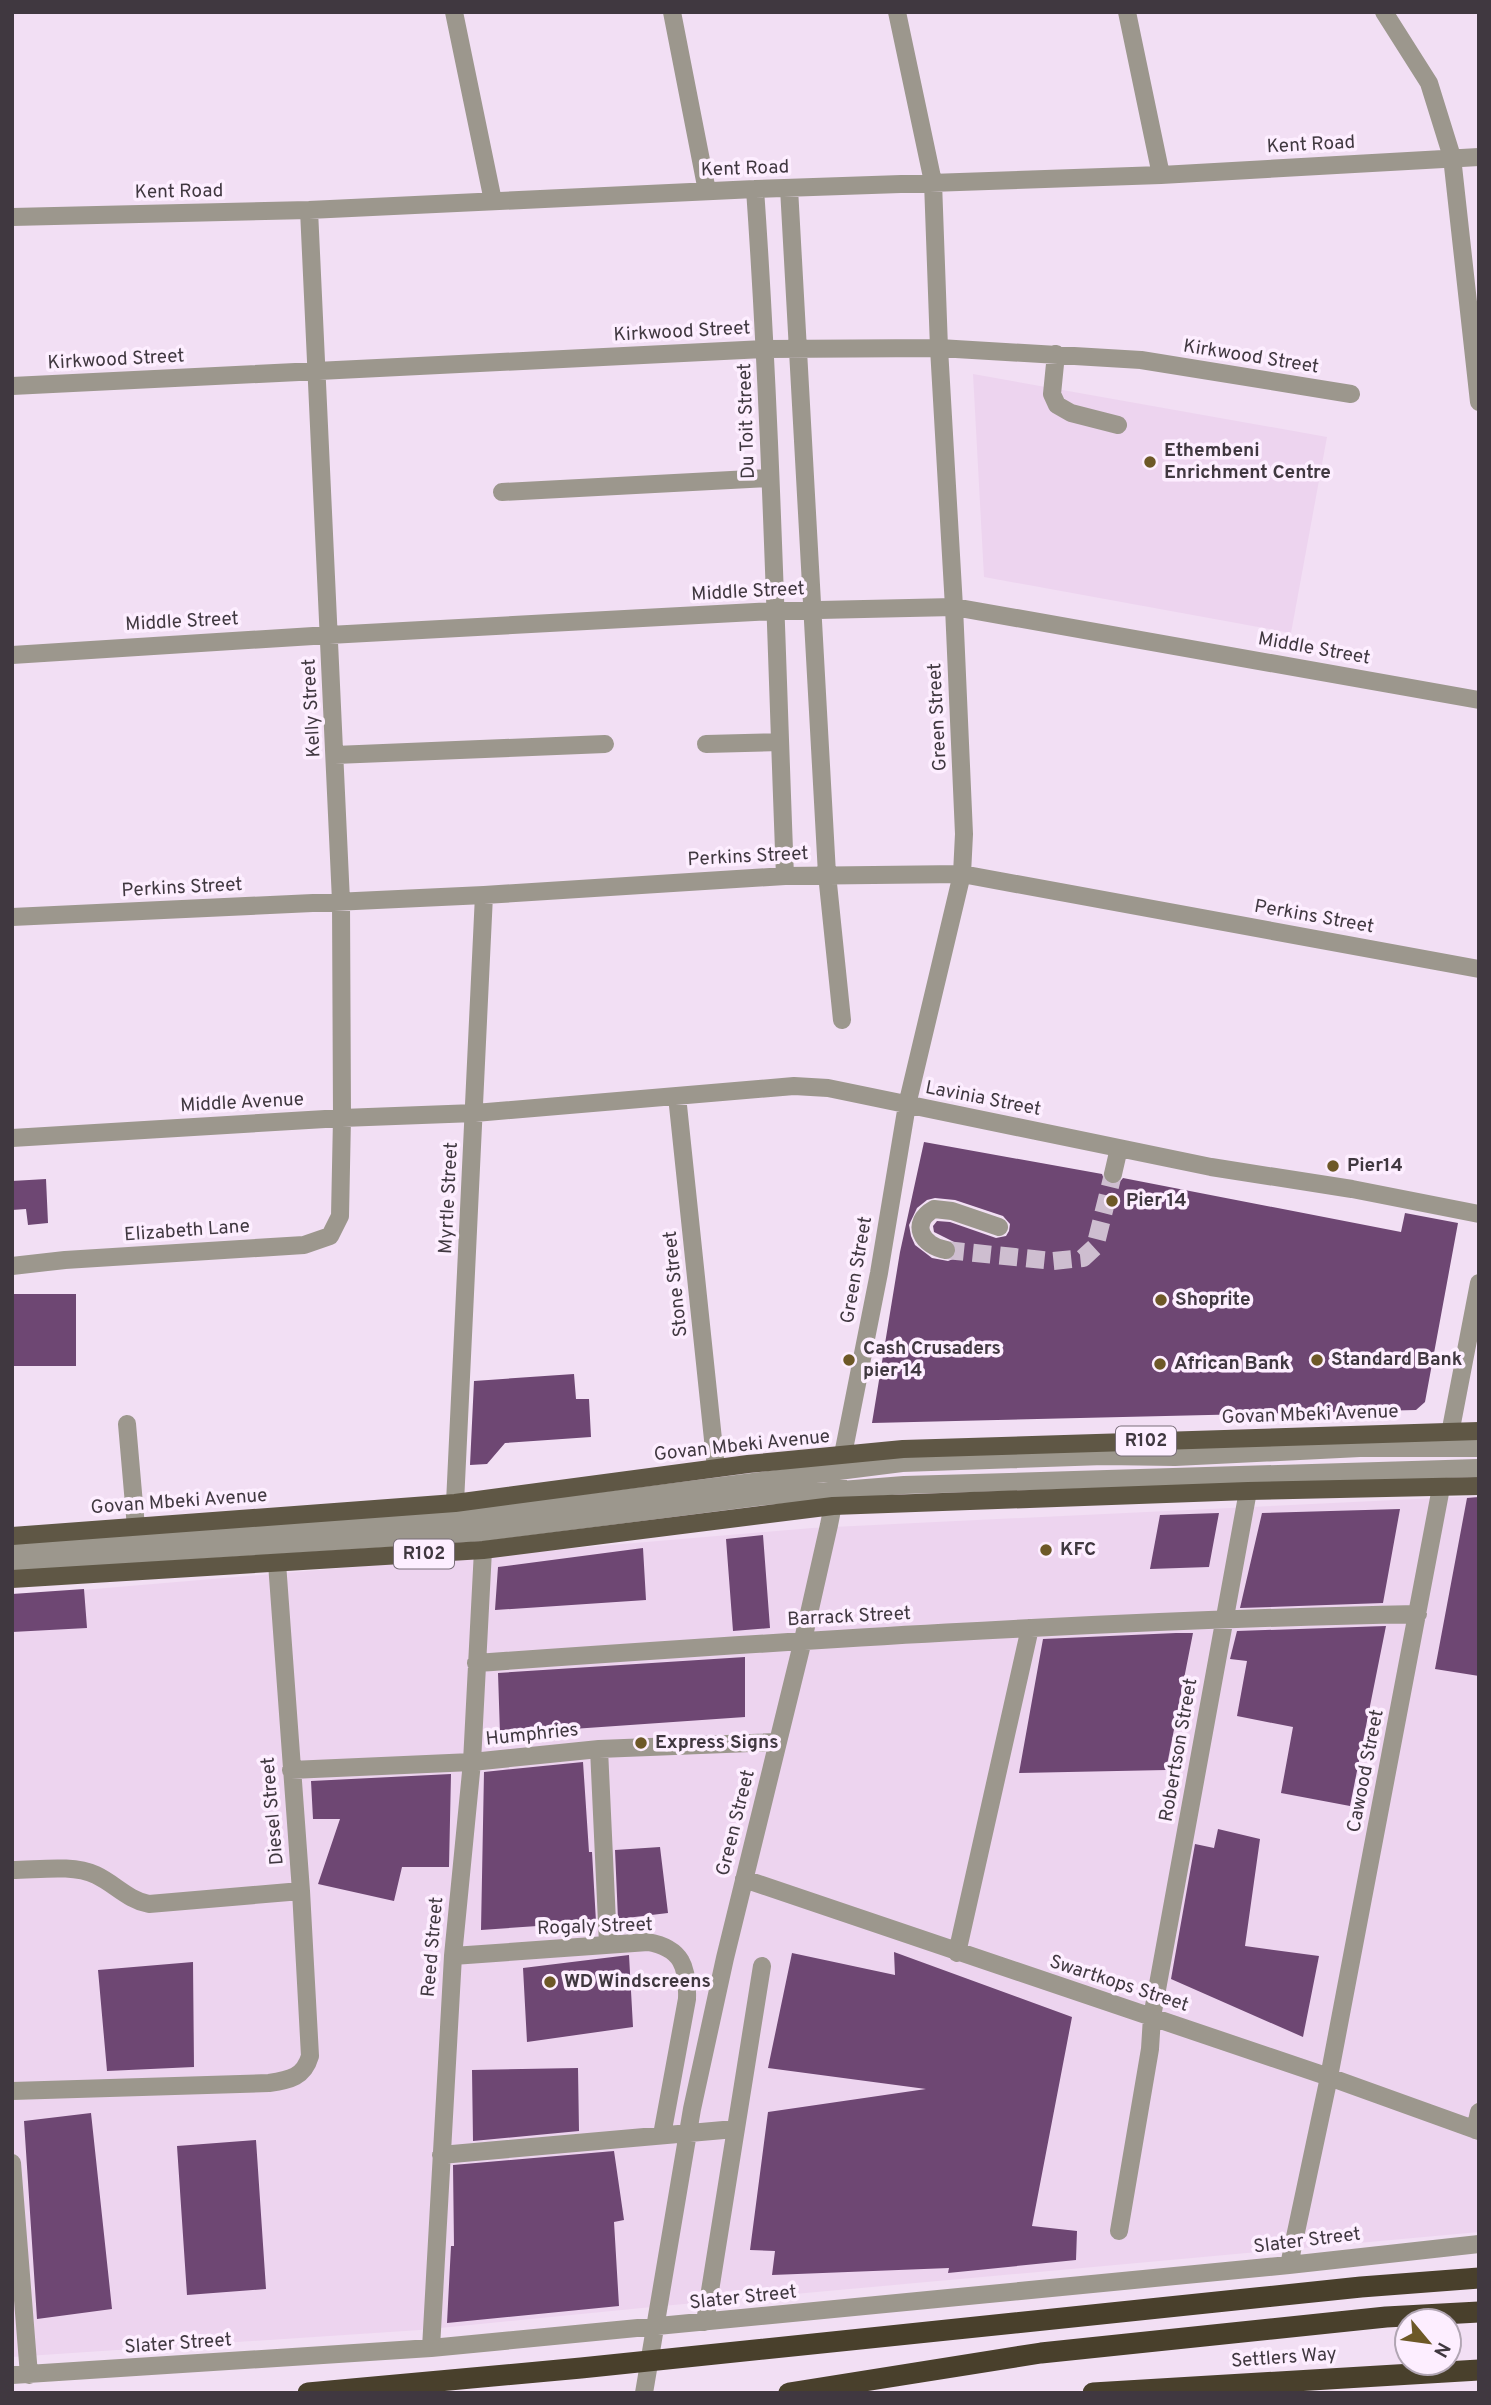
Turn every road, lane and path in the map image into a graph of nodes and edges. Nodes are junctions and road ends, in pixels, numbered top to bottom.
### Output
1 (454, 12) edge
2 (672, 12) edge
3 (897, 12) edge
4 (1127, 12) edge
5 (1384, 12) edge
6 (1479, 157) edge
7 (1452, 158) junction
8 (1161, 175) junction
9 (933, 182) junction
10 (789, 188) junction
11 (755, 189) junction
12 (707, 191) junction
13 (493, 201) junction
14 (309, 210) junction
15 (12, 217) edge
16 (1474, 316) edge
17 (798, 348) junction
18 (939, 348) junction
19 (766, 349) junction
20 (1056, 354) junction
21 (315, 371) junction
22 (12, 386) edge
23 (1351, 394) dead end
24 (1479, 402) edge
25 (1118, 425) dead end
26 (770, 478) junction
27 (502, 492) dead end
28 (954, 607) junction
29 (813, 610) junction
30 (774, 611) junction
31 (329, 635) junction
32 (12, 655) edge
33 (1479, 700) edge
34 (780, 742) junction
35 (605, 744) dead end
36 (706, 744) dead end
37 (335, 755) junction
38 (827, 874) junction
39 (962, 874) junction
40 (785, 876) junction
41 (484, 895) junction
42 (341, 901) junction
43 (12, 917) edge
44 (1479, 969) edge
45 (842, 1020) dead end
46 (677, 1096) junction
47 (907, 1105) junction
48 (475, 1113) junction
49 (342, 1118) junction
50 (12, 1138) edge
51 (1119, 1148) junction
52 (1113, 1174) tunnel mouth
53 (340, 1205) joint
54 (1479, 1214) edge
55 (999, 1227) dead end
56 (946, 1250) tunnel mouth
57 (12, 1266) edge
58 (1479, 1283) edge
59 (127, 1424) dead end
60 (1479, 1431) edge
61 (1449, 1440) junction
62 (1479, 1448) edge
63 (841, 1463) junction
64 (716, 1468) junction
65 (1479, 1468) edge
66 (1443, 1478) junction
67 (1479, 1486) edge
68 (1248, 1491) junction
69 (834, 1498) junction
70 (455, 1503) junction
71 (136, 1527) junction
72 (12, 1536) edge
73 (12, 1546) edge
74 (484, 1550) junction
75 (12, 1562) edge
76 (277, 1563) junction
77 (12, 1579) edge
78 (1418, 1614) junction
79 (1225, 1617) junction
80 (1030, 1628) junction
81 (803, 1640) junction
82 (476, 1663) junction
83 (777, 1742) junction
84 (599, 1749) junction
85 (472, 1762) junction
86 (291, 1770) junction
87 (12, 1870) edge
88 (744, 1879) junction
89 (301, 1891) junction
90 (608, 1944) junction
91 (957, 1953) junction
92 (453, 1956) junction
93 (762, 1966) dead end
94 (1153, 2017) junction
95 (1329, 2077) junction
96 (12, 2091) edge
97 (1479, 2112) edge
98 (735, 2129) junction
99 (1477, 2131) edge
100 (662, 2135) junction
101 (441, 2155) junction
102 (12, 2163) edge
103 (1119, 2231) dead end
104 (1478, 2243) edge
105 (1289, 2265) junction
106 (1479, 2278) edge
107 (1479, 2312) edge
108 (705, 2322) junction
109 (431, 2348) junction
110 (1479, 2370) edge
111 (20, 2375) edge
112 (308, 2393) edge
113 (644, 2393) edge
114 (789, 2393) edge
115 (1093, 2393) edge

1 - 13 street
2 - 12 street
3 - 9 street, Green Street
4 - 8 street
5 - 7 street
6 - 7 street, Kent Road
7 - 8 street, Kent Road
7 - 16 street
8 - 9 street, Kent Road
9 - 10 street, Kent Road
9 - 18 street, Green Street
10 - 11 street, Kent Road
10 - 17 street
11 - 12 street, Kent Road
11 - 19 street, Du Toit Street
12 - 13 street, Kent Road
13 - 14 street, Kent Road
14 - 15 street, Kent Road
14 - 21 street, Kelly Street
16 - 24 street
17 - 18 street, Kirkwood Street
17 - 19 street, Kirkwood Street
17 - 29 street
18 - 20 street, Kirkwood Street
18 - 28 street, Green Street
19 - 21 street, Kirkwood Street
19 - 26 street, Du Toit Street
20 - 23 street, Kirkwood Street
20 - 25 street
21 - 22 street, Kirkwood Street
21 - 31 street, Kelly Street
26 - 27 street
26 - 30 street, Du Toit Street
28 - 29 street, Middle Street
28 - 33 street, Middle Street
28 - 39 street, Green Street
29 - 30 street, Middle Street
29 - 38 street
30 - 31 street, Middle Street
30 - 34 street, Du Toit Street
31 - 32 street, Middle Street
31 - 37 street, Kelly Street
34 - 36 street
34 - 40 street, Du Toit Street
35 - 37 street
37 - 42 street, Kelly Street
38 - 39 street, Perkins Street
38 - 40 street, Perkins Street
38 - 45 street
39 - 44 street, Perkins Street
39 - 47 street, Green Street
40 - 41 street, Perkins Street
41 - 42 street, Perkins Street
41 - 48 street, Myrtle Street
42 - 43 street, Perkins Street
42 - 49 street, Kelly Street
46 - 47 street, Lavinia Street
46 - 48 street, Lavinia Street
46 - 64 street, Stone Street
47 - 51 street, Lavinia Street
47 - 63 street, Green Street
48 - 49 street, Middle Avenue
48 - 70 street, Myrtle Street
49 - 50 street, Middle Avenue
49 - 53 street, Kelly Street
51 - 52 street
51 - 54 street, Lavinia Street
53 - 57 street, Elizabeth Lane
55 - 56 street
58 - 61 street, Cawood Street
59 - 71 street
60 - 61 main road, Govan Mbeki Avenue / R102
61 - 62 street
61 - 63 main road, Govan Mbeki Avenue / R102
61 - 66 street, Cawood Street
63 - 64 main road, Govan Mbeki Avenue / R102
63 - 69 street, Green Street
63 - 73 street
64 - 70 main road, Govan Mbeki Avenue / R102
65 - 66 street
66 - 67 main road, R102
66 - 68 main road, R102
66 - 69 street
66 - 78 street, Cawood Street
68 - 69 main road, R102
68 - 79 street, Robertson Street
69 - 74 main road, R102
69 - 75 street
69 - 81 street, Green Street
70 - 71 main road, Govan Mbeki Avenue / R102
71 - 72 main road, Govan Mbeki Avenue / R102
74 - 76 main road, R102
74 - 82 street, Reed Street
76 - 77 main road, R102
76 - 86 street, Diesel Street
78 - 79 street, Barrack Street
78 - 95 street, Cawood Street
79 - 80 street, Barrack Street
79 - 94 street, Robertson Street
80 - 81 street, Barrack Street
80 - 91 street
81 - 82 street, Barrack Street
81 - 83 street, Green Street
82 - 85 street, Reed Street
83 - 84 street, Humphries
83 - 88 street, Green Street
84 - 85 street, Humphries
84 - 90 street
85 - 86 street, Humphries
85 - 92 street, Reed Street
86 - 89 street, Diesel Street
87 - 89 street
88 - 91 street, Swartkops Street
88 - 113 street, Green Street
89 - 96 street, Diesel Street
90 - 92 street, Rogaly Street
90 - 100 street, Rogaly Street
91 - 94 street, Swartkops Street
92 - 101 street, Reed Street
93 - 98 street
94 - 95 street, Swartkops Street
94 - 103 street, Robertson Street
95 - 99 street, Swartkops Street
95 - 105 street, Cawood Street
97 - 99 street
98 - 100 street
98 - 108 street
100 - 101 street
101 - 109 street, Reed Street
102 - 111 street
104 - 105 street, Slater Street
105 - 108 street, Slater Street
106 - 112 highway
107 - 114 highway
108 - 109 street, Slater Street
109 - 111 street, Slater Street
110 - 115 highway, Settlers Way

